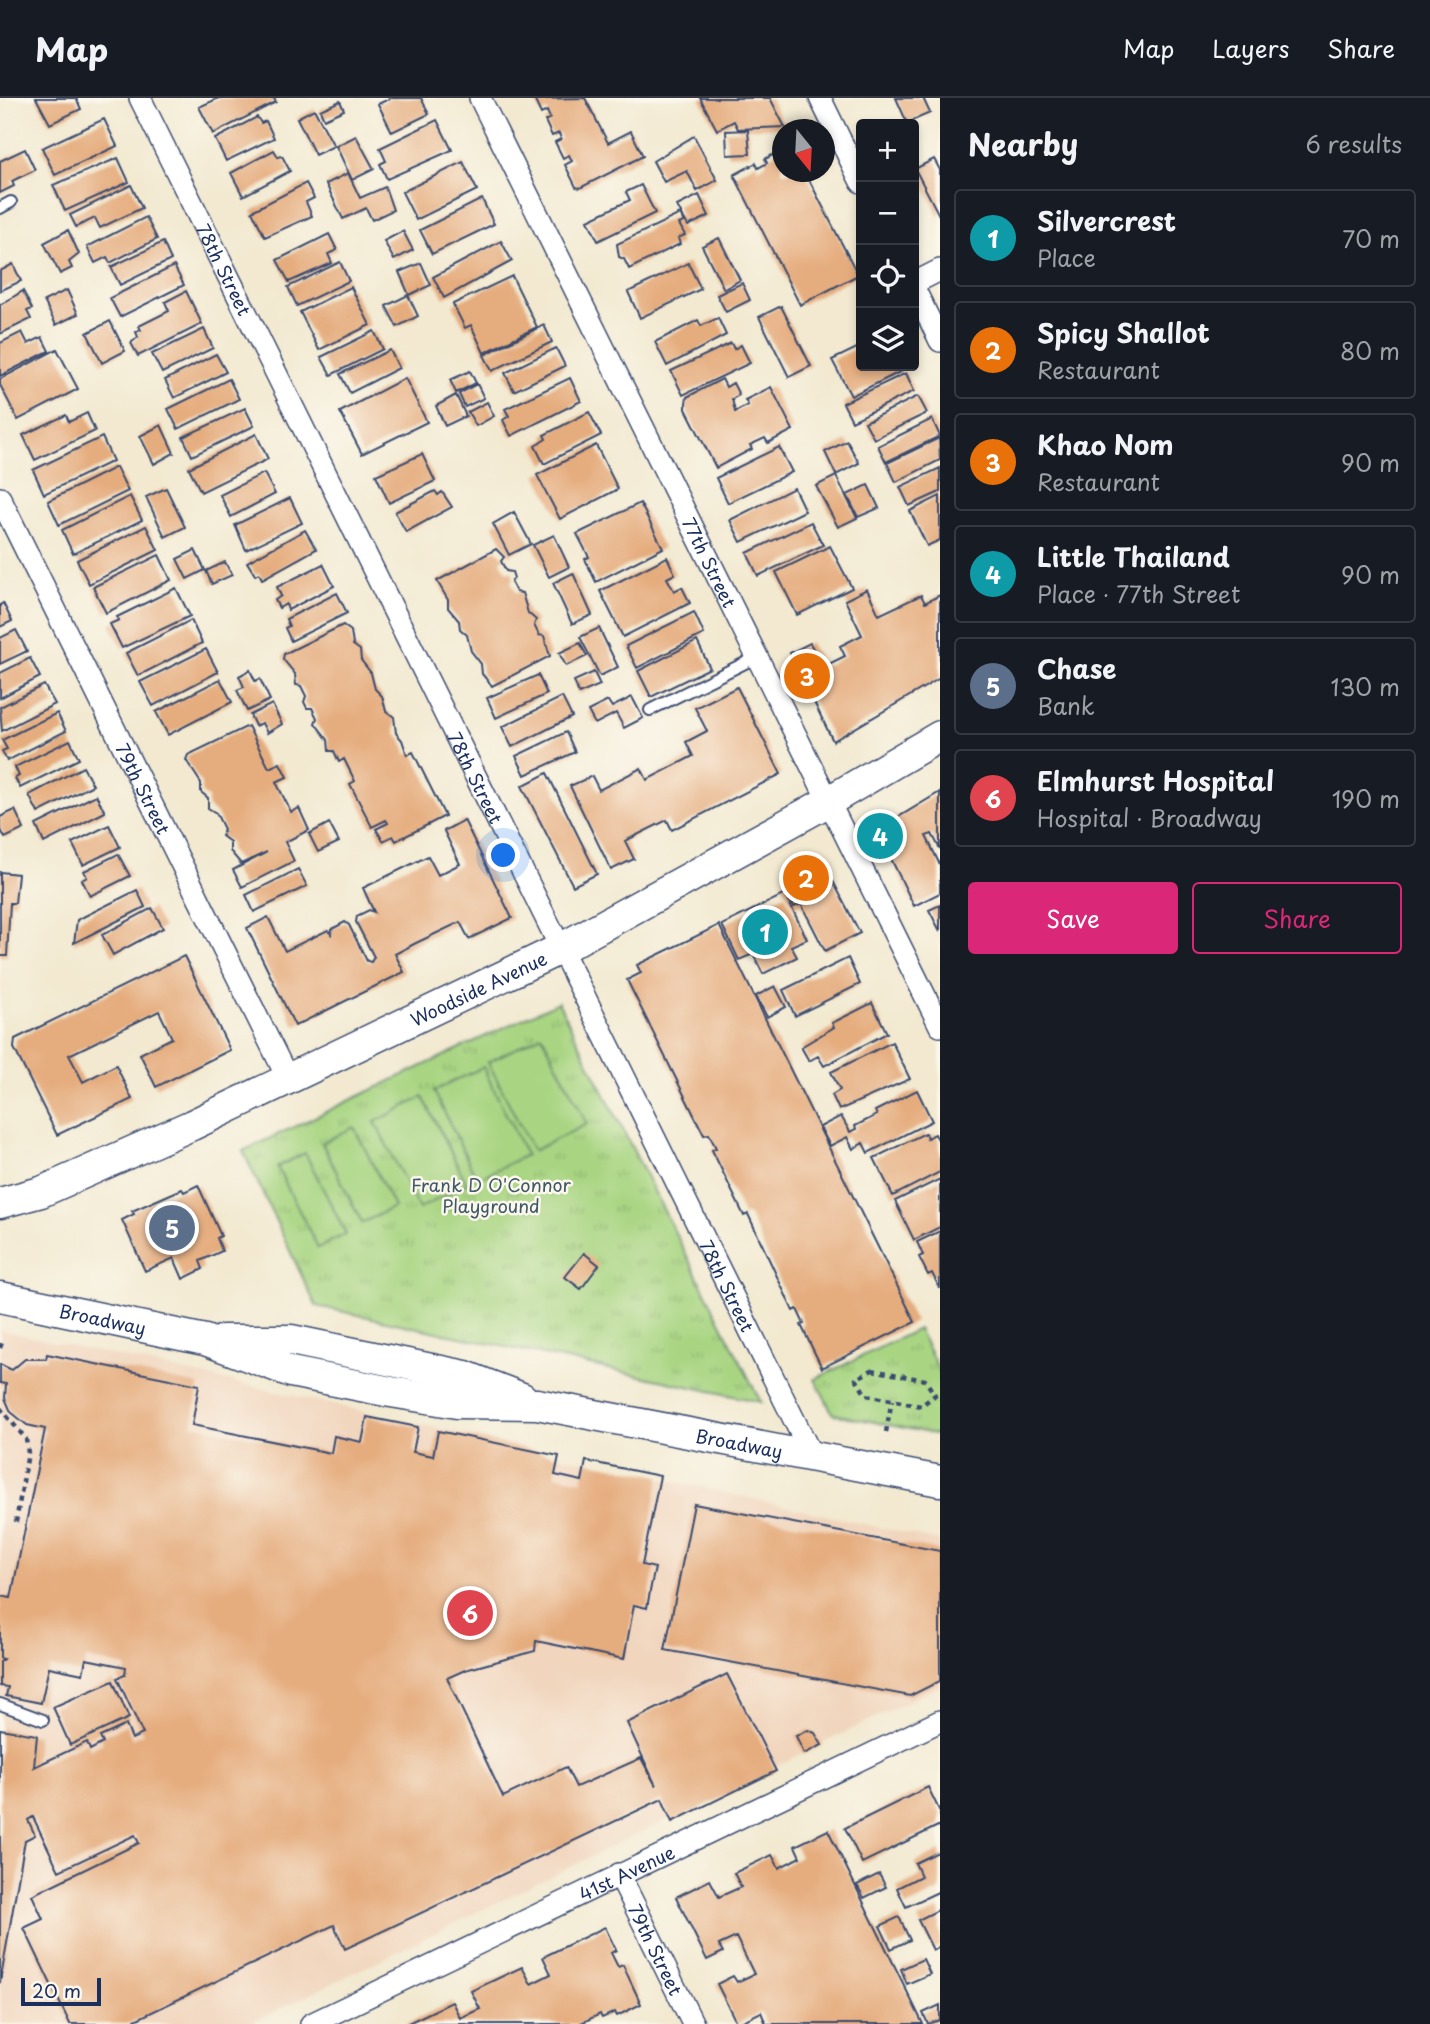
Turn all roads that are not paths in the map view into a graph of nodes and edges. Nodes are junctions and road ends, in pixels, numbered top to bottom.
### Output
1 (140, 98) edge
2 (480, 98) edge
3 (820, 98) edge
4 (856, 172) edge
5 (11, 202) dead end
6 (0, 208) edge
7 (940, 270) edge
8 (919, 280) edge
9 (919, 298) edge
10 (940, 341) edge
11 (0, 498) edge
12 (757, 657) junction
13 (650, 710) dead end
14 (940, 736) edge
15 (829, 802) junction
16 (562, 948) junction
17 (940, 1026) edge
18 (288, 1079) junction
19 (0, 1203) edge
20 (0, 1297) edge
21 (812, 1456) junction
22 (940, 1481) edge
23 (0, 1704) edge
24 (43, 1720) dead end
25 (940, 1721) edge
26 (619, 1874) junction
27 (339, 2018) edge
28 (311, 2024) edge
29 (693, 2024) edge

1 - 16 street, 78th Street
2 - 12 street, 77th Street
3 - 4 street
5 - 6 lane
7 - 8 street
9 - 10 street
11 - 18 street, 79th Street
12 - 13 lane
12 - 15 street, 77th Street
14 - 15 street, Woodside Avenue
15 - 16 street, Woodside Avenue
15 - 17 street, 77th Street
16 - 18 street, Woodside Avenue
16 - 21 street, 78th Street
18 - 19 street, Woodside Avenue
20 - 21 street, Broadway
21 - 22 street, Broadway
23 - 24 lane
25 - 26 street, 41st Avenue
26 - 27 street, 41st Avenue
26 - 29 street, 79th Street
27 - 28 street, 41st Avenue

